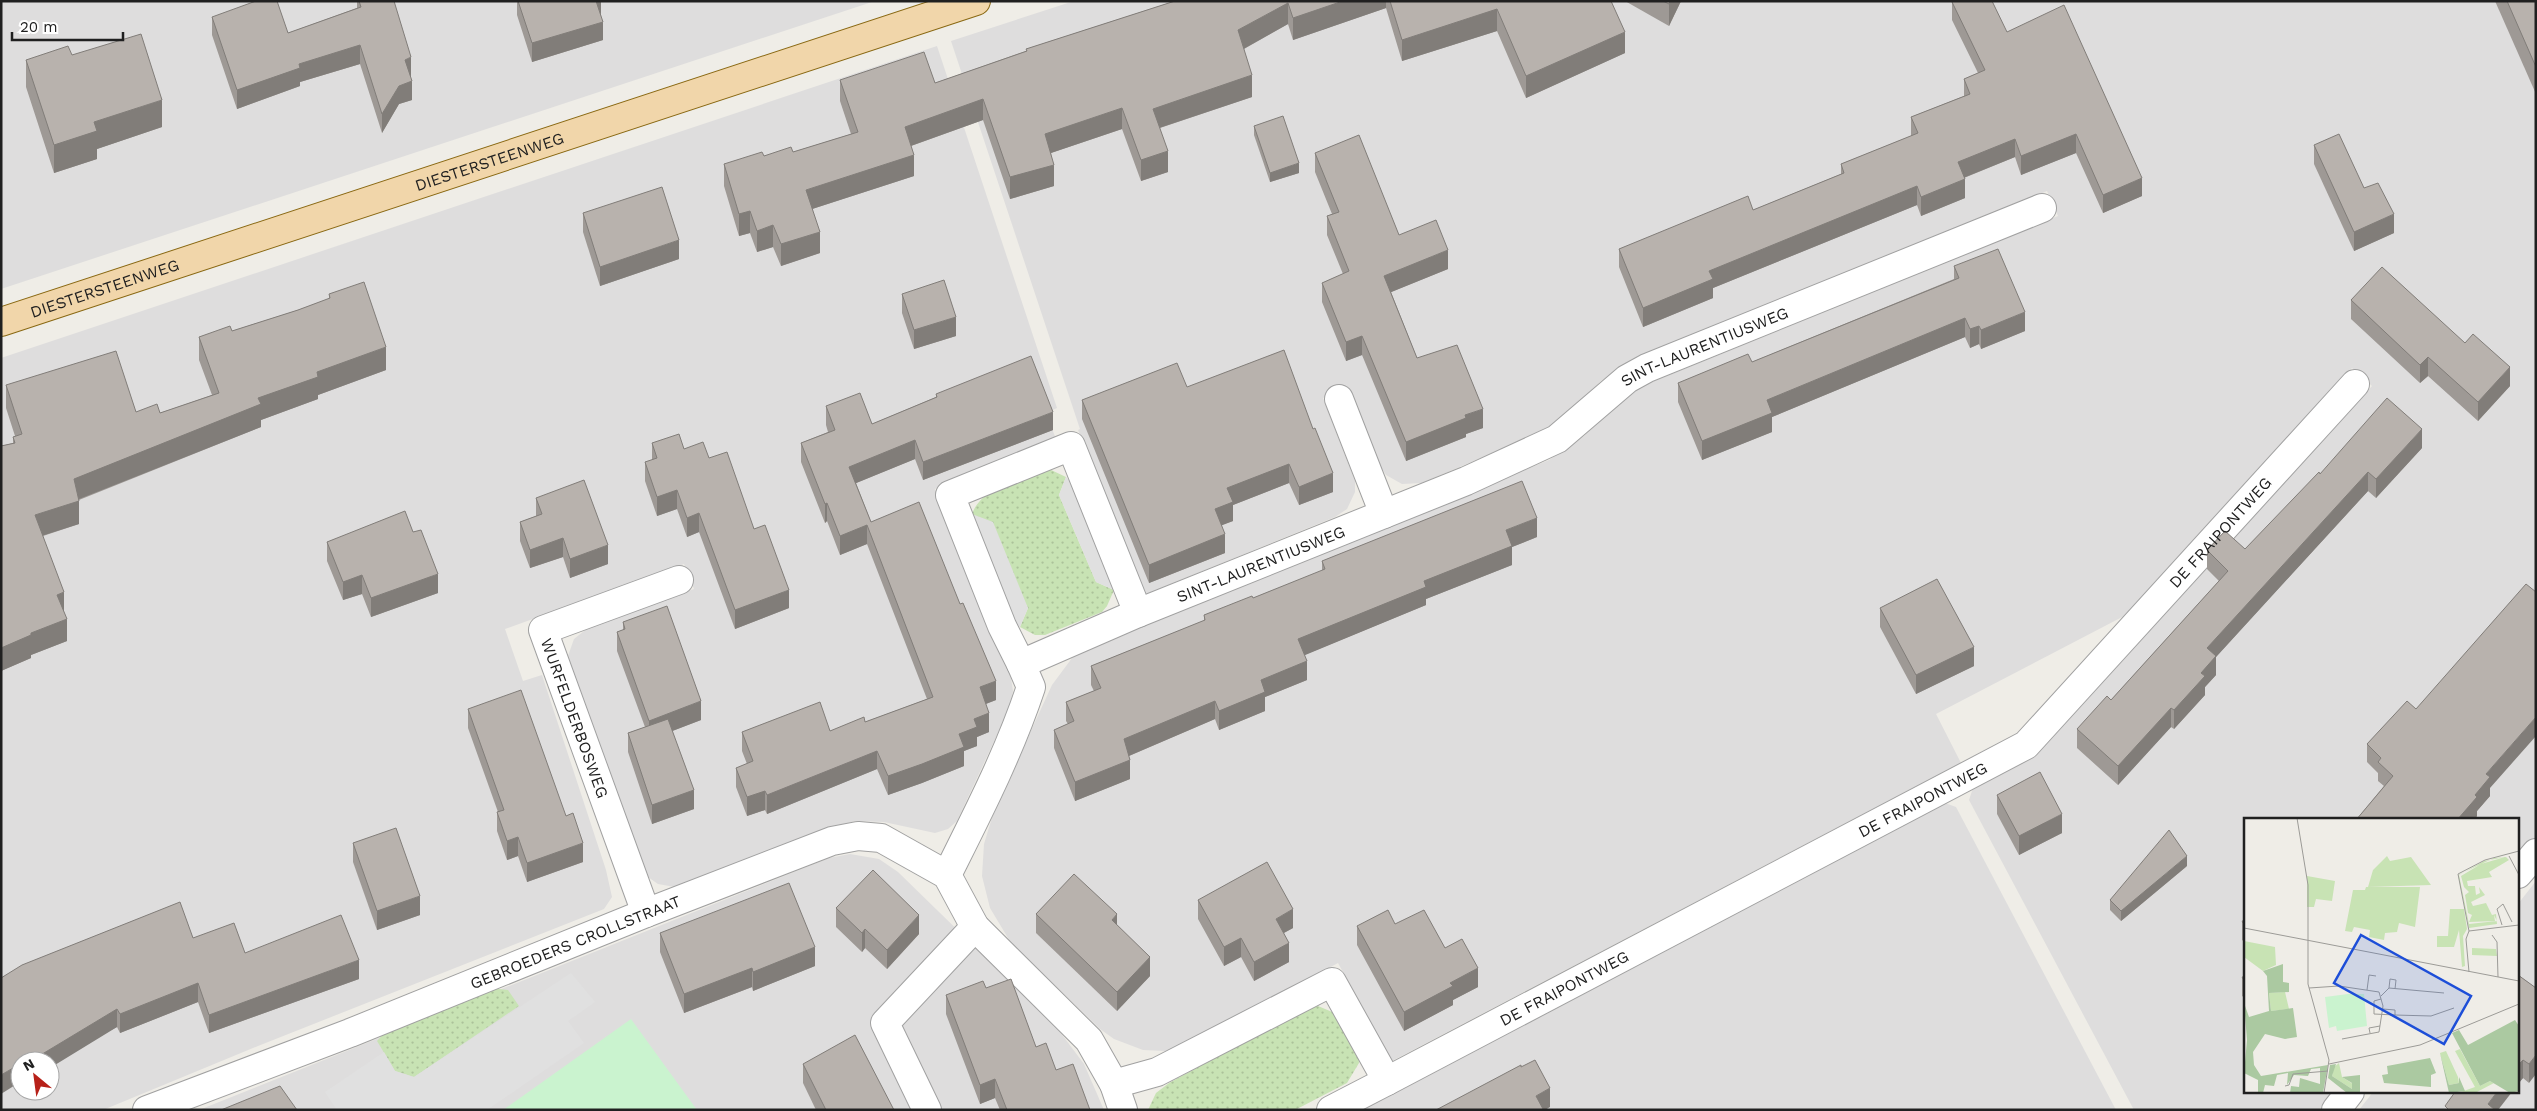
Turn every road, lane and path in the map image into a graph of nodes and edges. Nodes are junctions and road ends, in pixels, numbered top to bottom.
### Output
1 (976, 1) edge
2 (2042, 208) dead end
3 (1, 322) edge
4 (2355, 384) dead end
5 (1339, 399) dead end
6 (1384, 514) junction
7 (679, 580) dead end
8 (1138, 613) junction
9 (1021, 664) junction
10 (2536, 853) edge
11 (2520, 872) edge
12 (948, 875) junction
13 (646, 913) junction
14 (975, 927) junction
15 (1387, 1081) junction
16 (1114, 1084) junction
17 (2348, 1094) edge
18 (147, 1110) edge
19 (927, 1110) edge
20 (1123, 1110) edge
21 (1331, 1110) edge
22 (2336, 1110) edge

1 - 3 main road, DIESTERSTEENWEG
2 - 6 street, SINT-LAURENTIUSWEG
4 - 15 street, DE FRAIPONTWEG
5 - 6 street
6 - 8 street, SINT-LAURENTIUSWEG
7 - 13 street, WURFELDERBOSWEG
8 - 9 street, SINT-LAURENTIUSWEG
8 - 9 street
9 - 12 street
10 - 11 street
12 - 13 street, GEBROEDERS CROLLSTRAAT
12 - 14 street
13 - 18 street, GEBROEDERS CROLLSTRAAT
14 - 16 street
14 - 19 street
15 - 16 street
15 - 21 street, DE FRAIPONTWEG
16 - 20 street
17 - 22 street

